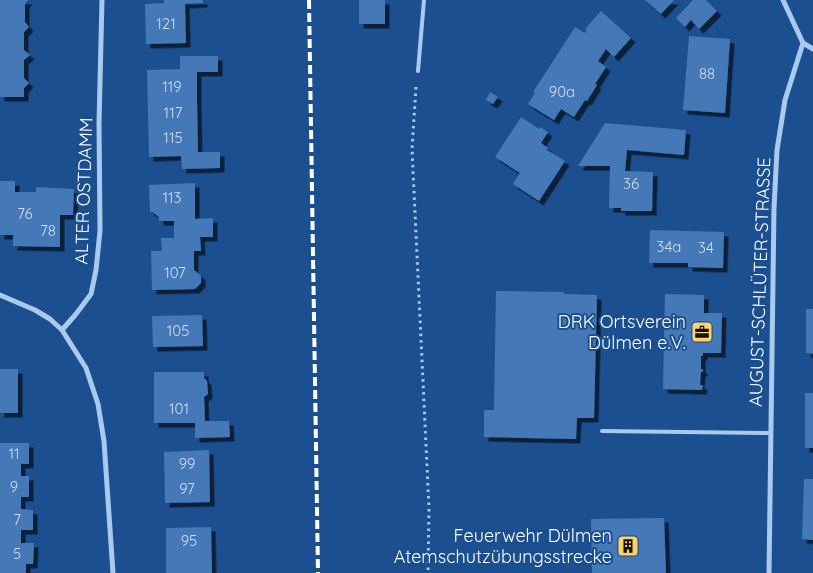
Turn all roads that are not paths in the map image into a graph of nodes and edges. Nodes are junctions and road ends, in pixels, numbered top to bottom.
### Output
1 (102, 0) edge
2 (424, 0) edge
3 (783, 0) edge
4 (803, 42) junction
5 (813, 48) edge
6 (418, 71) road end
7 (0, 295) edge
8 (62, 330) junction
9 (602, 431) dead end
10 (770, 433) junction
11 (113, 573) edge
12 (769, 573) edge

1 - 8 street, ALTER OSTDAMM
2 - 6 lane
3 - 4 street
4 - 5 street
4 - 10 street, AUGUST-SCHLÜTER-STRASSE
7 - 8 street
8 - 11 street
9 - 10 lane
10 - 12 street, AUGUST-SCHLÜTER-STRASSE

